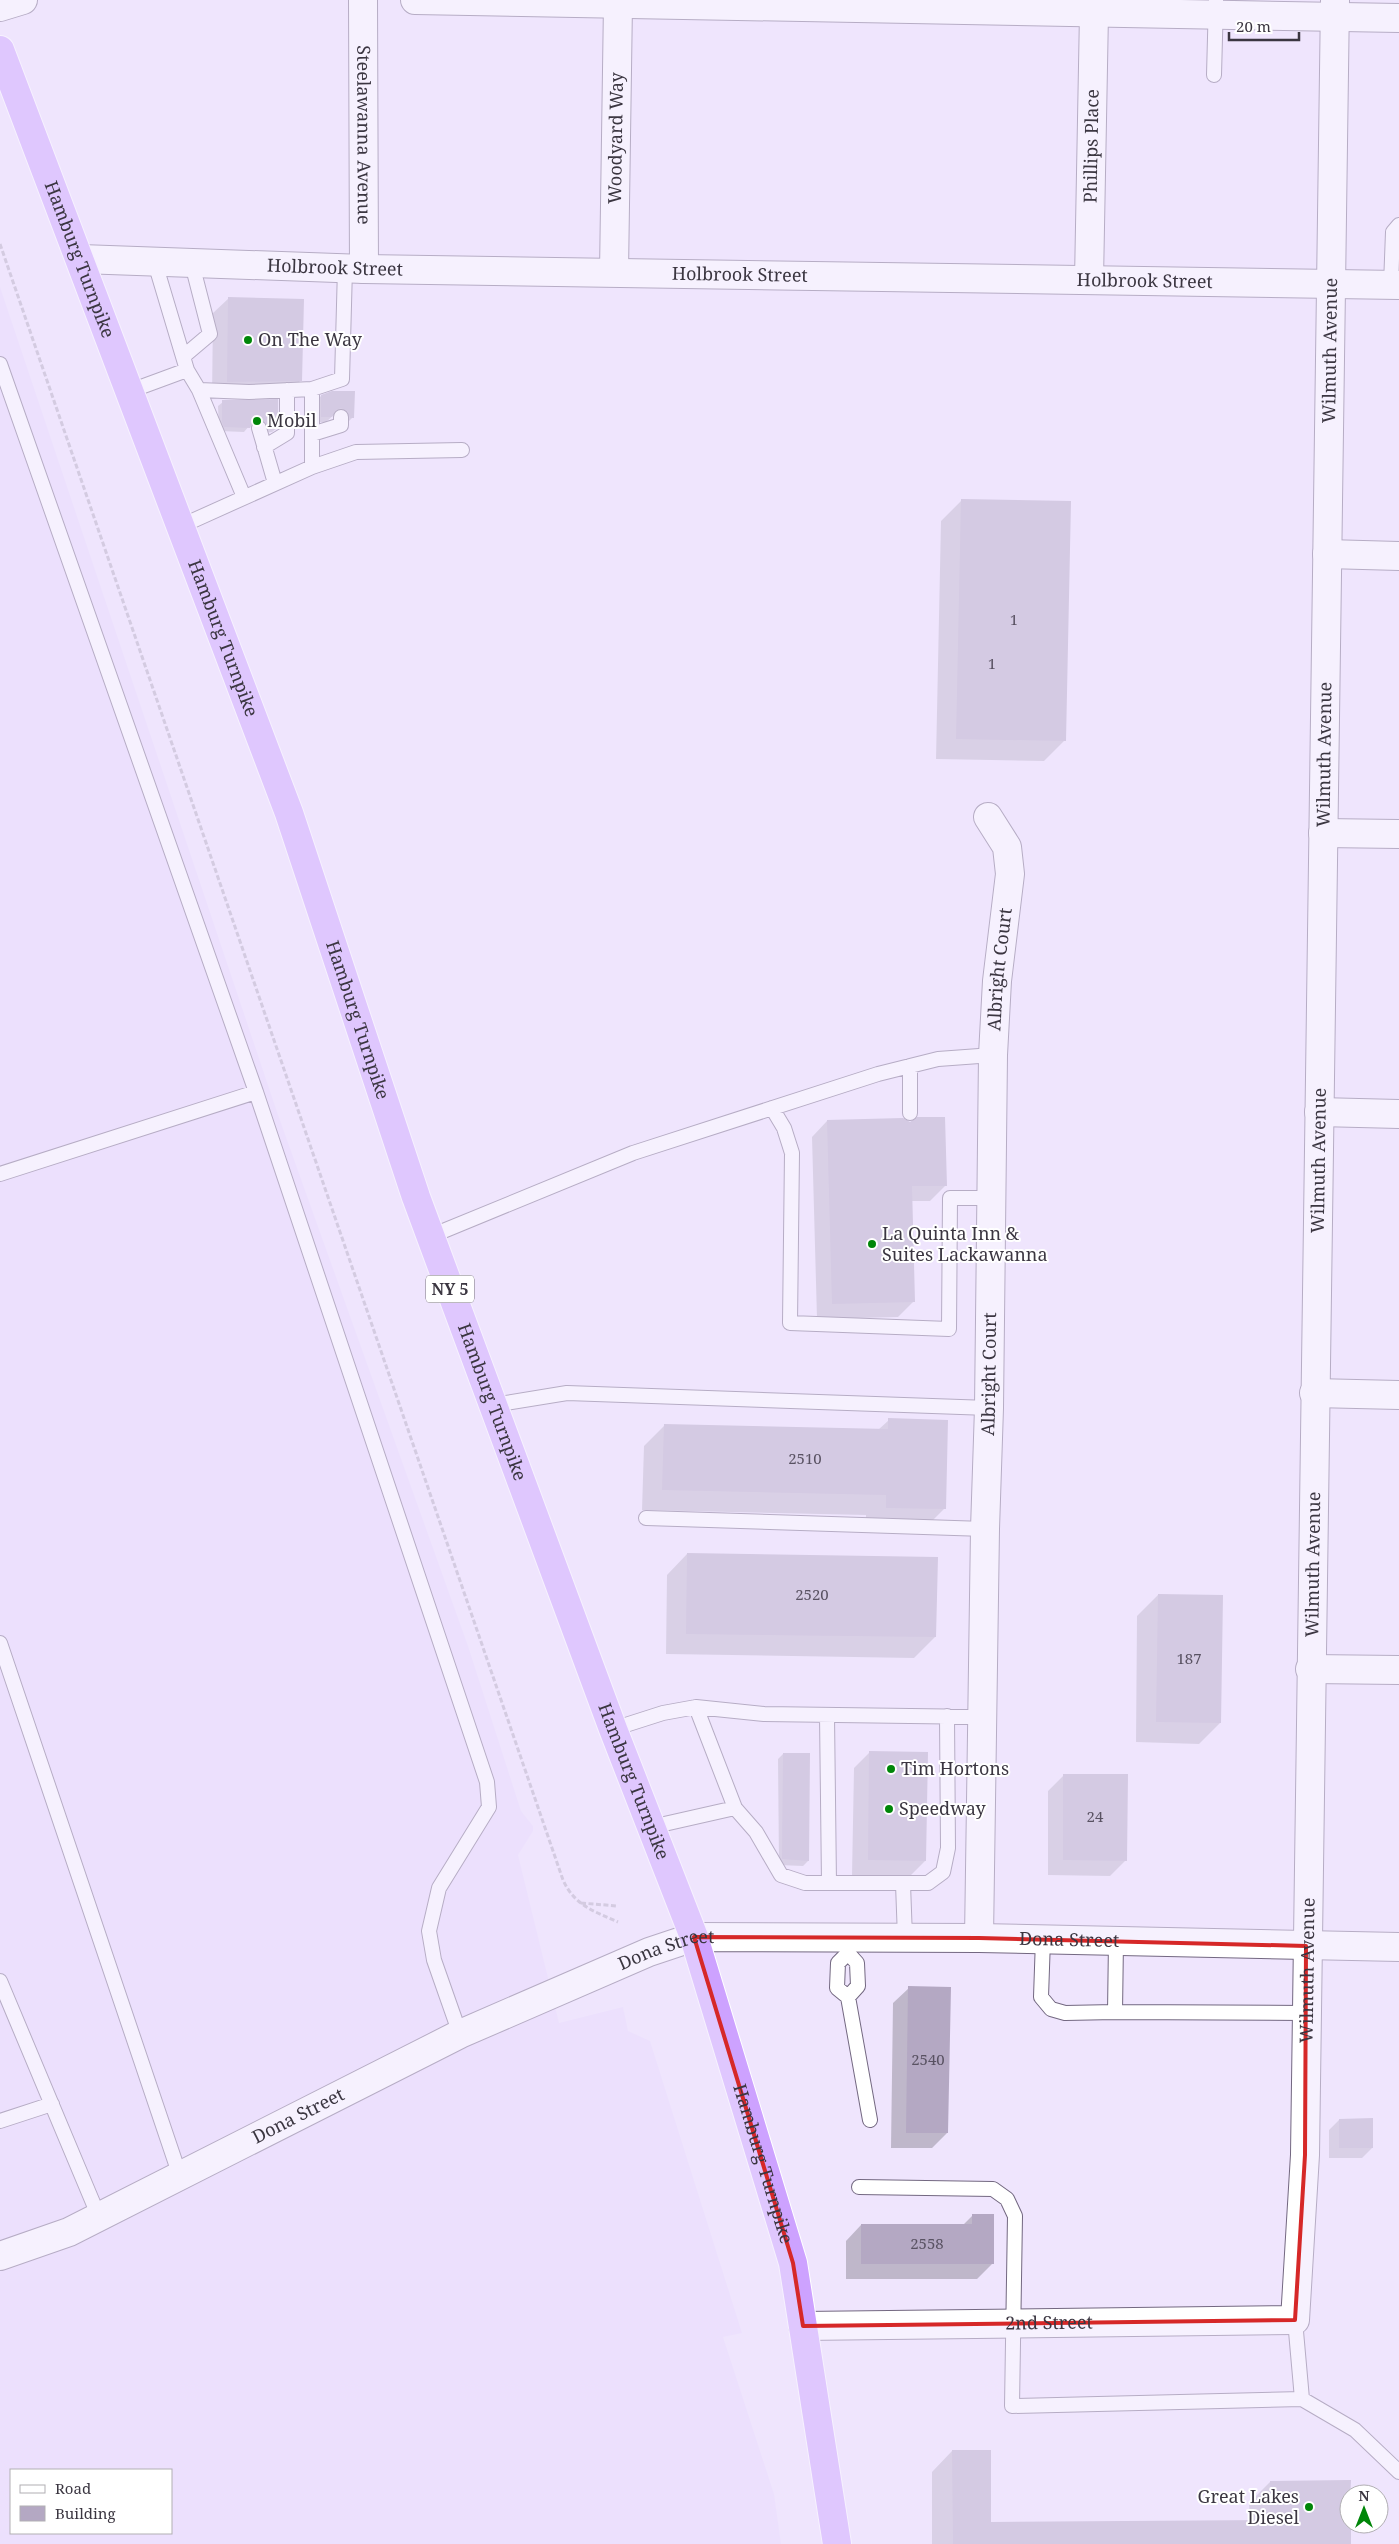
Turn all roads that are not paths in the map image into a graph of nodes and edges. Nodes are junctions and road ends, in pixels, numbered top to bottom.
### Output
1 (23, 0) edge
2 (364, 0) edge
3 (416, 0) edge
4 (618, 3) junction
5 (851, 4) edge
6 (0, 7) edge
7 (1216, 8) edge
8 (1335, 8) edge
9 (1094, 14) junction
10 (1399, 18) edge
11 (0, 50) edge
12 (1214, 75) dead end
13 (1399, 225) edge
14 (81, 260) junction
15 (155, 263) junction
16 (192, 264) junction
17 (354, 269) junction
18 (614, 272) junction
19 (1088, 280) junction
20 (1331, 284) junction
21 (1395, 285) edge
22 (184, 356) junction
23 (0, 364) edge
24 (187, 370) junction
25 (312, 389) junction
26 (199, 390) junction
27 (287, 390) junction
28 (130, 391) junction
29 (341, 417) dead end
30 (259, 428) dead end
31 (312, 434) junction
32 (264, 447) junction
33 (462, 450) dead end
34 (312, 467) junction
35 (275, 484) junction
36 (244, 497) junction
37 (181, 526) junction
38 (1327, 554) junction
39 (1399, 556) edge
40 (988, 816) dead end
41 (1323, 833) junction
42 (1399, 834) edge
43 (993, 1055) junction
44 (910, 1066) junction
45 (256, 1092) junction
46 (772, 1108) junction
47 (1319, 1112) junction
48 (910, 1113) dead end
49 (1399, 1114) edge
50 (0, 1174) edge
51 (991, 1198) junction
52 (431, 1236) junction
53 (1314, 1393) junction
54 (1399, 1395) edge
55 (493, 1405) junction
56 (989, 1408) junction
57 (646, 1518) dead end
58 (985, 1529) junction
59 (0, 1643) edge
60 (1310, 1669) junction
61 (1399, 1670) edge
62 (696, 1707) junction
63 (827, 1715) junction
64 (947, 1716) junction
65 (983, 1717) junction
66 (613, 1729) junction
67 (734, 1808) junction
68 (651, 1827) junction
69 (829, 1884) junction
70 (903, 1884) junction
71 (694, 1937) junction
72 (905, 1938) junction
73 (979, 1938) junction
74 (1043, 1939) junction
75 (1116, 1941) junction
76 (848, 1945) junction
77 (1306, 1946) junction
78 (1399, 1947) edge
79 (0, 1981) edge
80 (848, 1997) junction
81 (1115, 2012) junction
82 (1306, 2013) junction
83 (460, 2034) junction
84 (52, 2104) junction
85 (870, 2120) dead end
86 (0, 2121) edge
87 (180, 2176) junction
88 (859, 2187) dead end
89 (99, 2216) junction
90 (0, 2256) edge
91 (1295, 2320) junction
92 (1012, 2324) junction
93 (803, 2326) junction
94 (1302, 2399) junction
95 (1399, 2472) edge
96 (837, 2544) edge

1 - 6 street
2 - 17 street, Steelawanna Avenue
3 - 4 street
4 - 5 street
4 - 18 street, Woodyard Way
5 - 9 street
7 - 8 street
7 - 9 street
7 - 12 lane
8 - 10 street
8 - 20 street, Wilmuth Avenue
9 - 19 street, Phillips Place
11 - 14 highway, Hamburg Turnpike / NY 5
13 - 21 lane
14 - 15 street, Holbrook Street
14 - 28 highway, Hamburg Turnpike / NY 5
15 - 16 street, Holbrook Street
15 - 22 lane
16 - 17 street, Holbrook Street
16 - 22 lane
17 - 18 street, Holbrook Street
17 - 25 lane
18 - 19 street, Holbrook Street
19 - 20 street, Holbrook Street
20 - 21 street, Holbrook Street
20 - 38 street, Wilmuth Avenue
22 - 24 lane
23 - 45 lane
24 - 26 lane
24 - 28 lane
25 - 27 lane
25 - 31 lane
26 - 27 lane
26 - 36 lane
27 - 32 lane
28 - 37 highway, Hamburg Turnpike / NY 5
29 - 31 lane
30 - 32 lane
31 - 34 lane
32 - 35 lane
33 - 34 lane
34 - 35 lane
35 - 36 lane
36 - 37 lane
37 - 52 highway, Hamburg Turnpike / NY 5
38 - 39 street
38 - 41 street, Wilmuth Avenue
40 - 43 street, Albright Court
41 - 42 street
41 - 47 street, Wilmuth Avenue
43 - 44 lane
43 - 51 street, Albright Court
44 - 46 lane
44 - 48 lane
45 - 50 lane
45 - 83 lane
46 - 51 lane
46 - 52 lane
47 - 49 street
47 - 53 street, Wilmuth Avenue
51 - 56 street, Albright Court
52 - 55 highway, Hamburg Turnpike / NY 5
53 - 54 street
53 - 60 street, Wilmuth Avenue
55 - 56 lane
55 - 66 highway, Hamburg Turnpike / NY 5
56 - 58 street, Albright Court
57 - 58 lane
58 - 65 street, Albright Court
59 - 87 lane
60 - 61 street
60 - 77 street, Wilmuth Avenue
62 - 63 lane
62 - 66 lane
62 - 67 lane
63 - 64 lane
63 - 69 lane
64 - 65 lane
64 - 70 lane
65 - 73 street, Albright Court
66 - 68 highway, Hamburg Turnpike / NY 5
67 - 68 lane
67 - 69 lane
68 - 71 highway, Hamburg Turnpike / NY 5
69 - 70 lane
70 - 72 lane
71 - 76 street, Dona Street
71 - 83 street, Dona Street
71 - 93 highway, Hamburg Turnpike / NY 5
72 - 73 street, Dona Street
72 - 76 street, Dona Street
73 - 74 street, Dona Street
74 - 75 street, Dona Street
74 - 81 lane
75 - 77 street, Dona Street
75 - 81 lane
76 - 80 lane
76 - 80 lane
77 - 78 street, Dona Street
77 - 82 street, Wilmuth Avenue
79 - 84 lane
80 - 85 lane
81 - 82 lane
82 - 91 street, Wilmuth Avenue
83 - 87 street, Dona Street
84 - 86 lane
84 - 89 lane
87 - 89 street, Dona Street
88 - 92 lane
89 - 90 street, Dona Street
91 - 92 street, 2nd Street
91 - 94 lane
92 - 93 street, 2nd Street
92 - 94 lane
93 - 96 highway, Hamburg Turnpike / NY 5
94 - 95 lane

